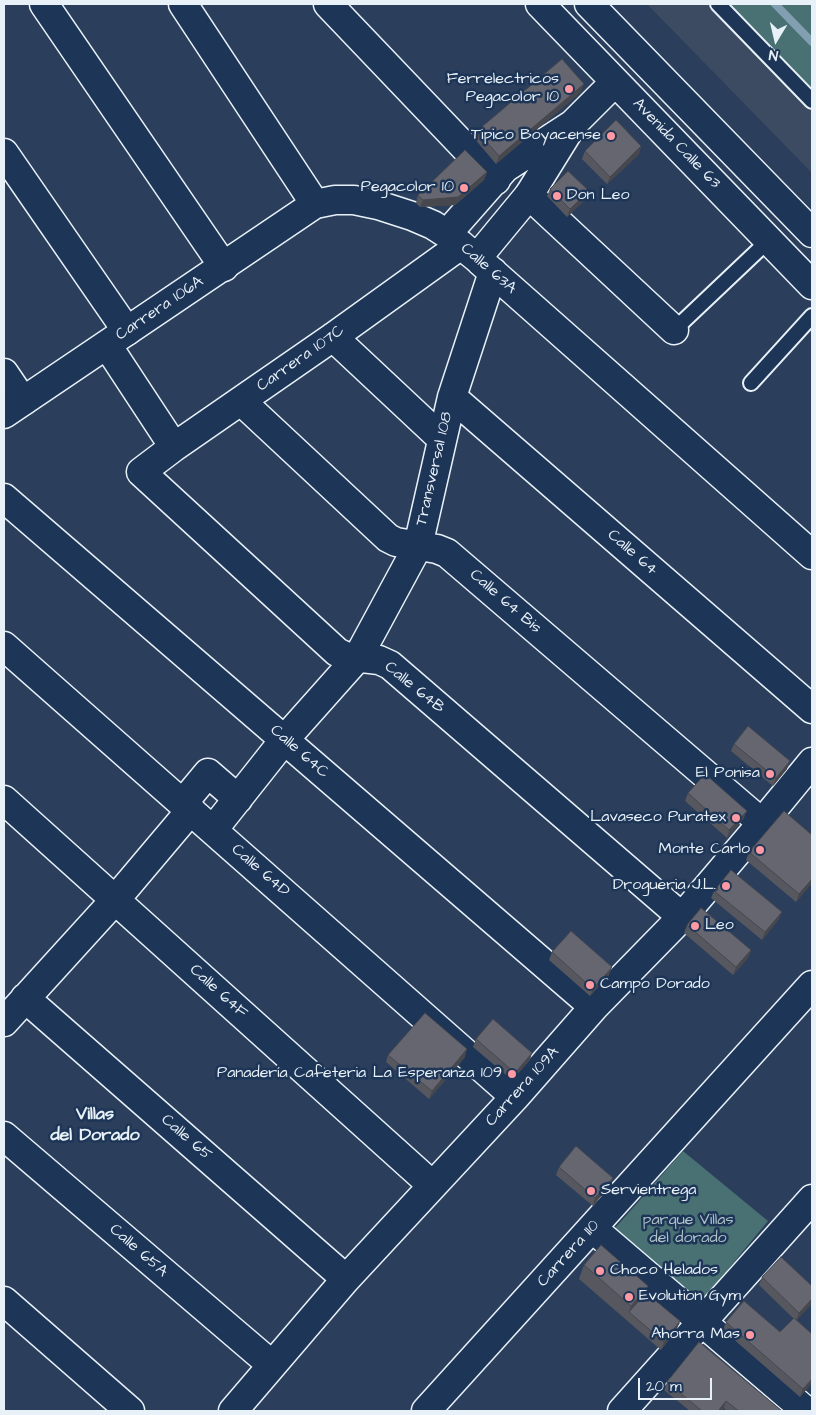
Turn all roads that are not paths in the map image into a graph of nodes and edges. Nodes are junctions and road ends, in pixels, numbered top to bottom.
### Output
1 (44, 4) edge
2 (183, 4) edge
3 (328, 4) edge
4 (540, 4) edge
5 (589, 4) edge
6 (718, 4) edge
7 (615, 82) junction
8 (812, 101) edge
9 (572, 124) junction
10 (4, 152) edge
11 (496, 180) junction
12 (529, 196) junction
13 (315, 204) junction
14 (812, 234) edge
15 (769, 240) junction
16 (469, 252) junction
17 (224, 266) junction
18 (812, 285) edge
19 (812, 316) edge
20 (674, 330) joint
21 (333, 337) junction
22 (117, 338) junction
23 (4, 373) edge
24 (751, 383) dead end
25 (452, 398) junction
26 (241, 401) junction
27 (13, 408) edge
28 (442, 439) junction
29 (174, 447) junction
30 (141, 472) joint
31 (4, 498) edge
32 (418, 546) junction
33 (812, 554) edge
34 (4, 646) edge
35 (358, 657) junction
36 (812, 709) edge
37 (284, 739) junction
38 (812, 762) edge
39 (238, 799) junction
40 (6, 806) edge
41 (187, 807) junction
42 (762, 823) junction
43 (213, 830) junction
44 (115, 900) junction
45 (682, 917) junction
46 (812, 985) edge
47 (25, 998) junction
48 (594, 1008) junction
49 (4, 1022) edge
50 (515, 1097) junction
51 (4, 1136) edge
52 (432, 1185) junction
53 (812, 1199) edge
54 (592, 1228) junction
55 (346, 1279) junction
56 (4, 1301) edge
57 (702, 1322) junction
58 (272, 1366) junction
59 (805, 1407) edge
60 (130, 1411) edge
61 (234, 1411) edge
62 (426, 1411) edge
63 (622, 1411) edge

1 - 17 street
2 - 13 street
3 - 11 street
4 - 7 street, Avenida Calle 63
5 - 14 street
6 - 8 lane
7 - 9 street, Carrera 107C
7 - 15 street, Avenida Calle 63
9 - 11 street, Carrera 107C
9 - 12 street, Carrera 107C
10 - 22 street
11 - 16 street, Carrera 107C
12 - 16 street, Carrera 107C
12 - 20 street
13 - 16 street, Calle 63A
13 - 17 street, Carrera 106A
15 - 18 street, Avenida Calle 63
15 - 20 lane
16 - 21 street, Carrera 107C
16 - 25 street, Transversal 108
16 - 33 street, Calle 63A
17 - 22 street, Carrera 106A
19 - 24 lane
21 - 26 street, Carrera 107C
21 - 28 street
22 - 27 street, Carrera 106A
22 - 29 street
23 - 27 street
25 - 28 street, Transversal 108
25 - 36 street, Calle 64
26 - 29 street, Carrera 107C
26 - 32 street, Calle 64 Bis
28 - 32 street, Transversal 108
29 - 30 street, Carrera 107C
30 - 35 street, Calle 64B
31 - 37 street, Calle 64C
32 - 35 street, Transversal 108
32 - 42 street, Calle 64 Bis
34 - 41 street, Calle 64D
35 - 37 street, Transversal 108
35 - 45 street, Calle 64B
37 - 39 street, Transversal 108
37 - 48 street, Calle 64C
38 - 42 street, Carrera 109A
39 - 41 street
39 - 43 street, Transversal 108
40 - 44 street, Calle 64F
41 - 43 street, Calle 64D
41 - 44 street
42 - 45 street, Carrera 109A
43 - 50 street, Calle 64D
44 - 47 street
44 - 52 street, Calle 64F
45 - 48 street, Carrera 109A
46 - 54 street, Carrera 110
47 - 49 street
47 - 55 street, Calle 65
48 - 50 street, Carrera 109A
50 - 52 street, Carrera 109A
51 - 58 street, Calle 65A
52 - 55 street, Carrera 109A
53 - 57 street
54 - 57 street
54 - 62 street, Carrera 110
55 - 58 street, Carrera 109A
56 - 60 street
57 - 59 street
57 - 63 street
58 - 61 street, Carrera 109A

